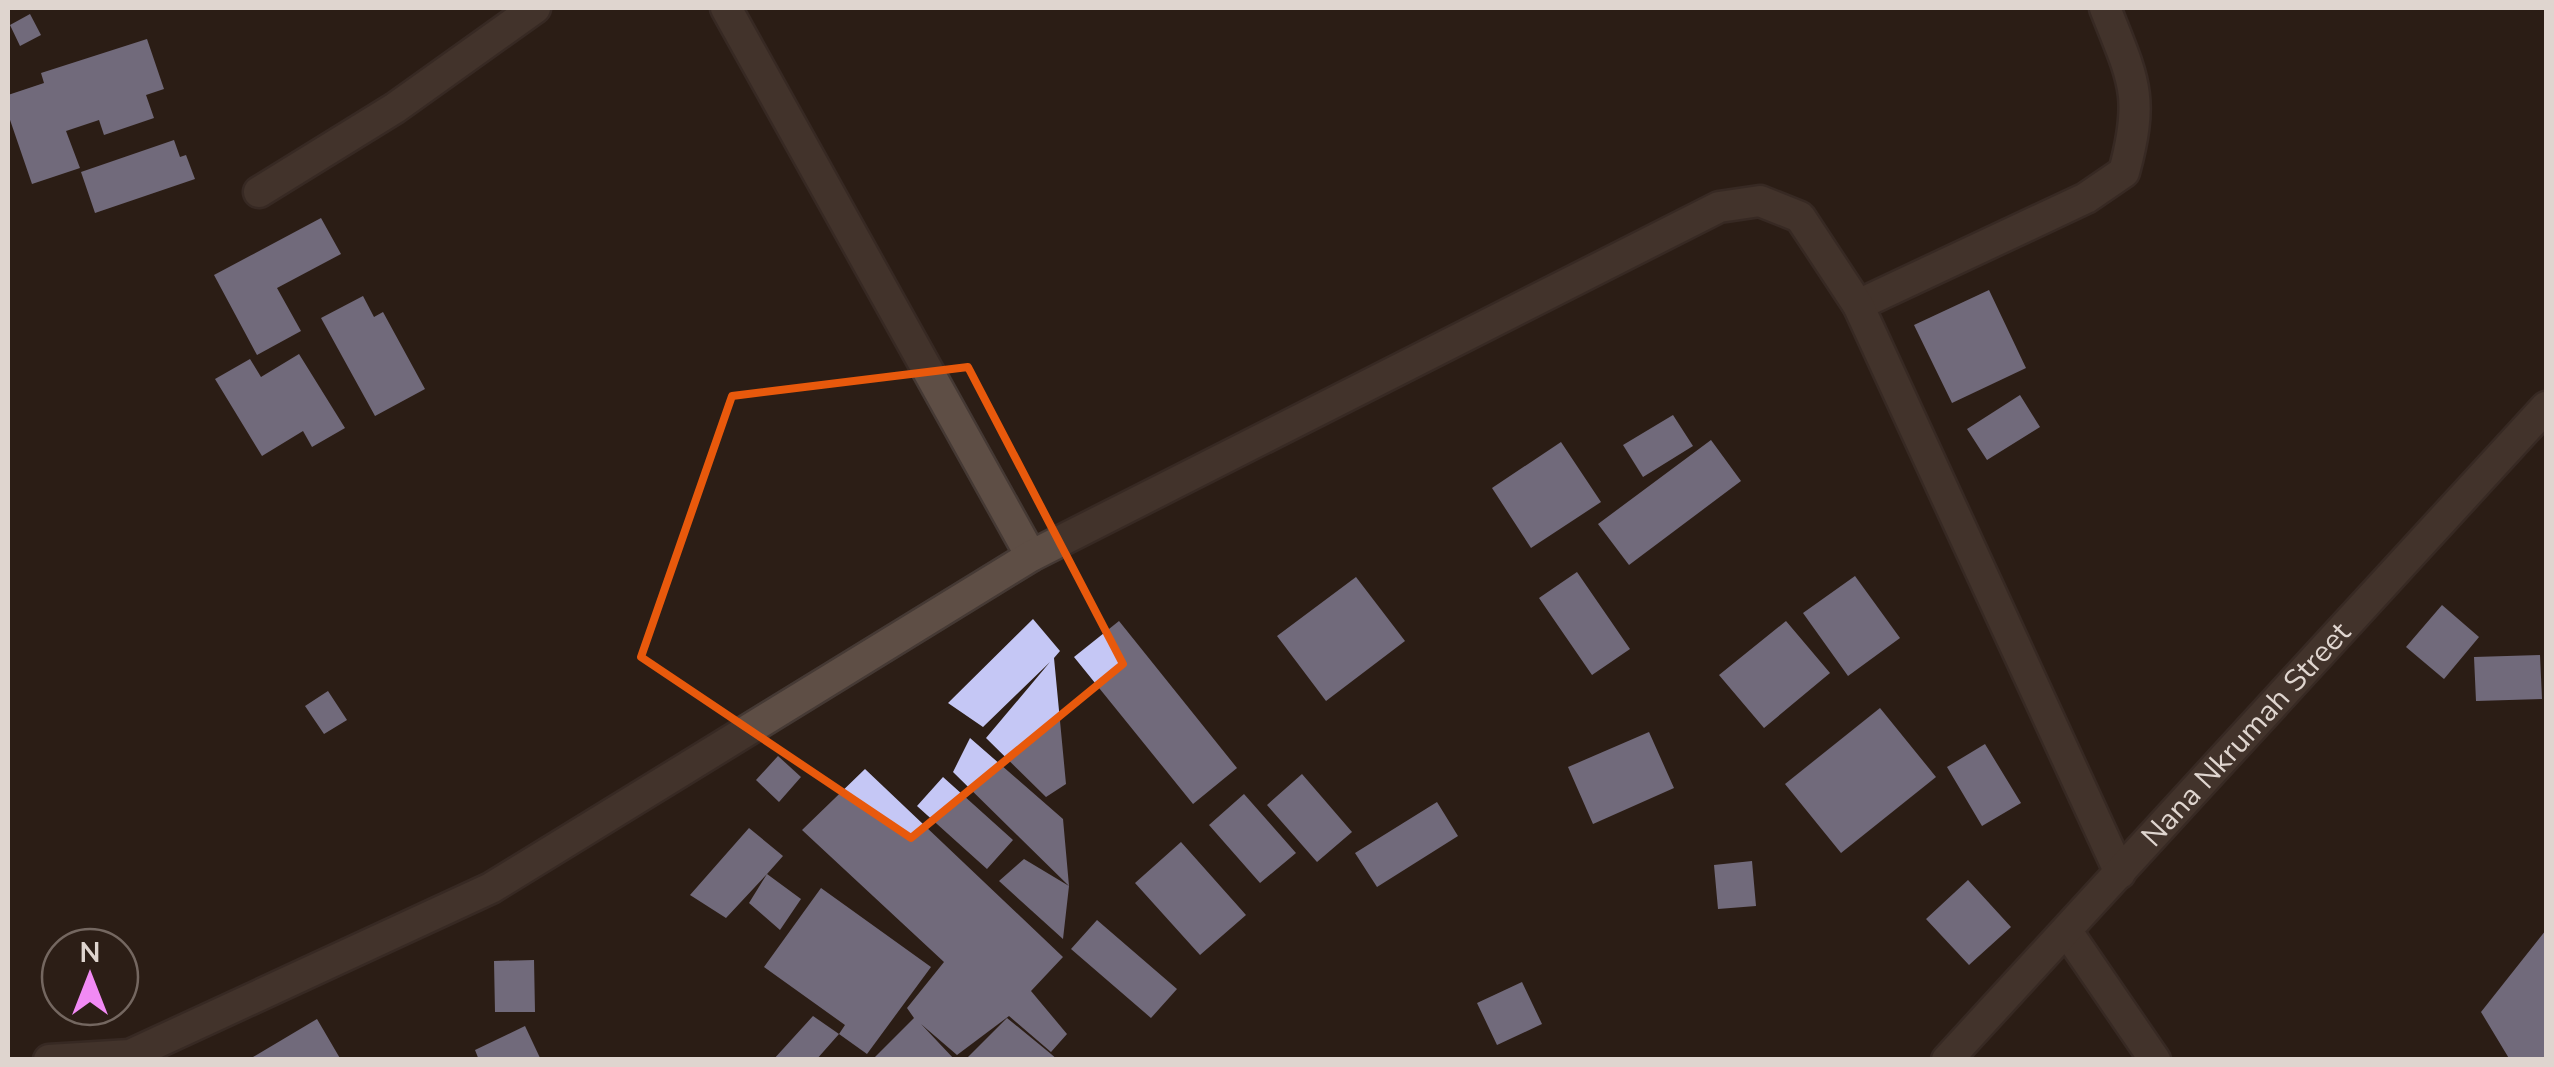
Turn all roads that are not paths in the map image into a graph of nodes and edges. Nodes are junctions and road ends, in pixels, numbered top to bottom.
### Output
1 (535, 8) edge
2 (726, 8) edge
3 (2105, 8) edge
4 (258, 192) dead end
5 (1858, 305) junction
6 (2546, 407) edge
7 (1031, 556) junction
8 (2120, 874) junction
9 (2068, 933) junction
10 (49, 1060) edge
11 (1947, 1060) edge
12 (2155, 1060) edge

1 - 4 street
2 - 7 street
3 - 5 street
5 - 7 street
5 - 8 street
6 - 8 street, Nana Nkrumah Street
7 - 10 street
8 - 9 street, Nana Nkrumah Street
9 - 11 street, Nana Nkrumah Street
9 - 12 street

